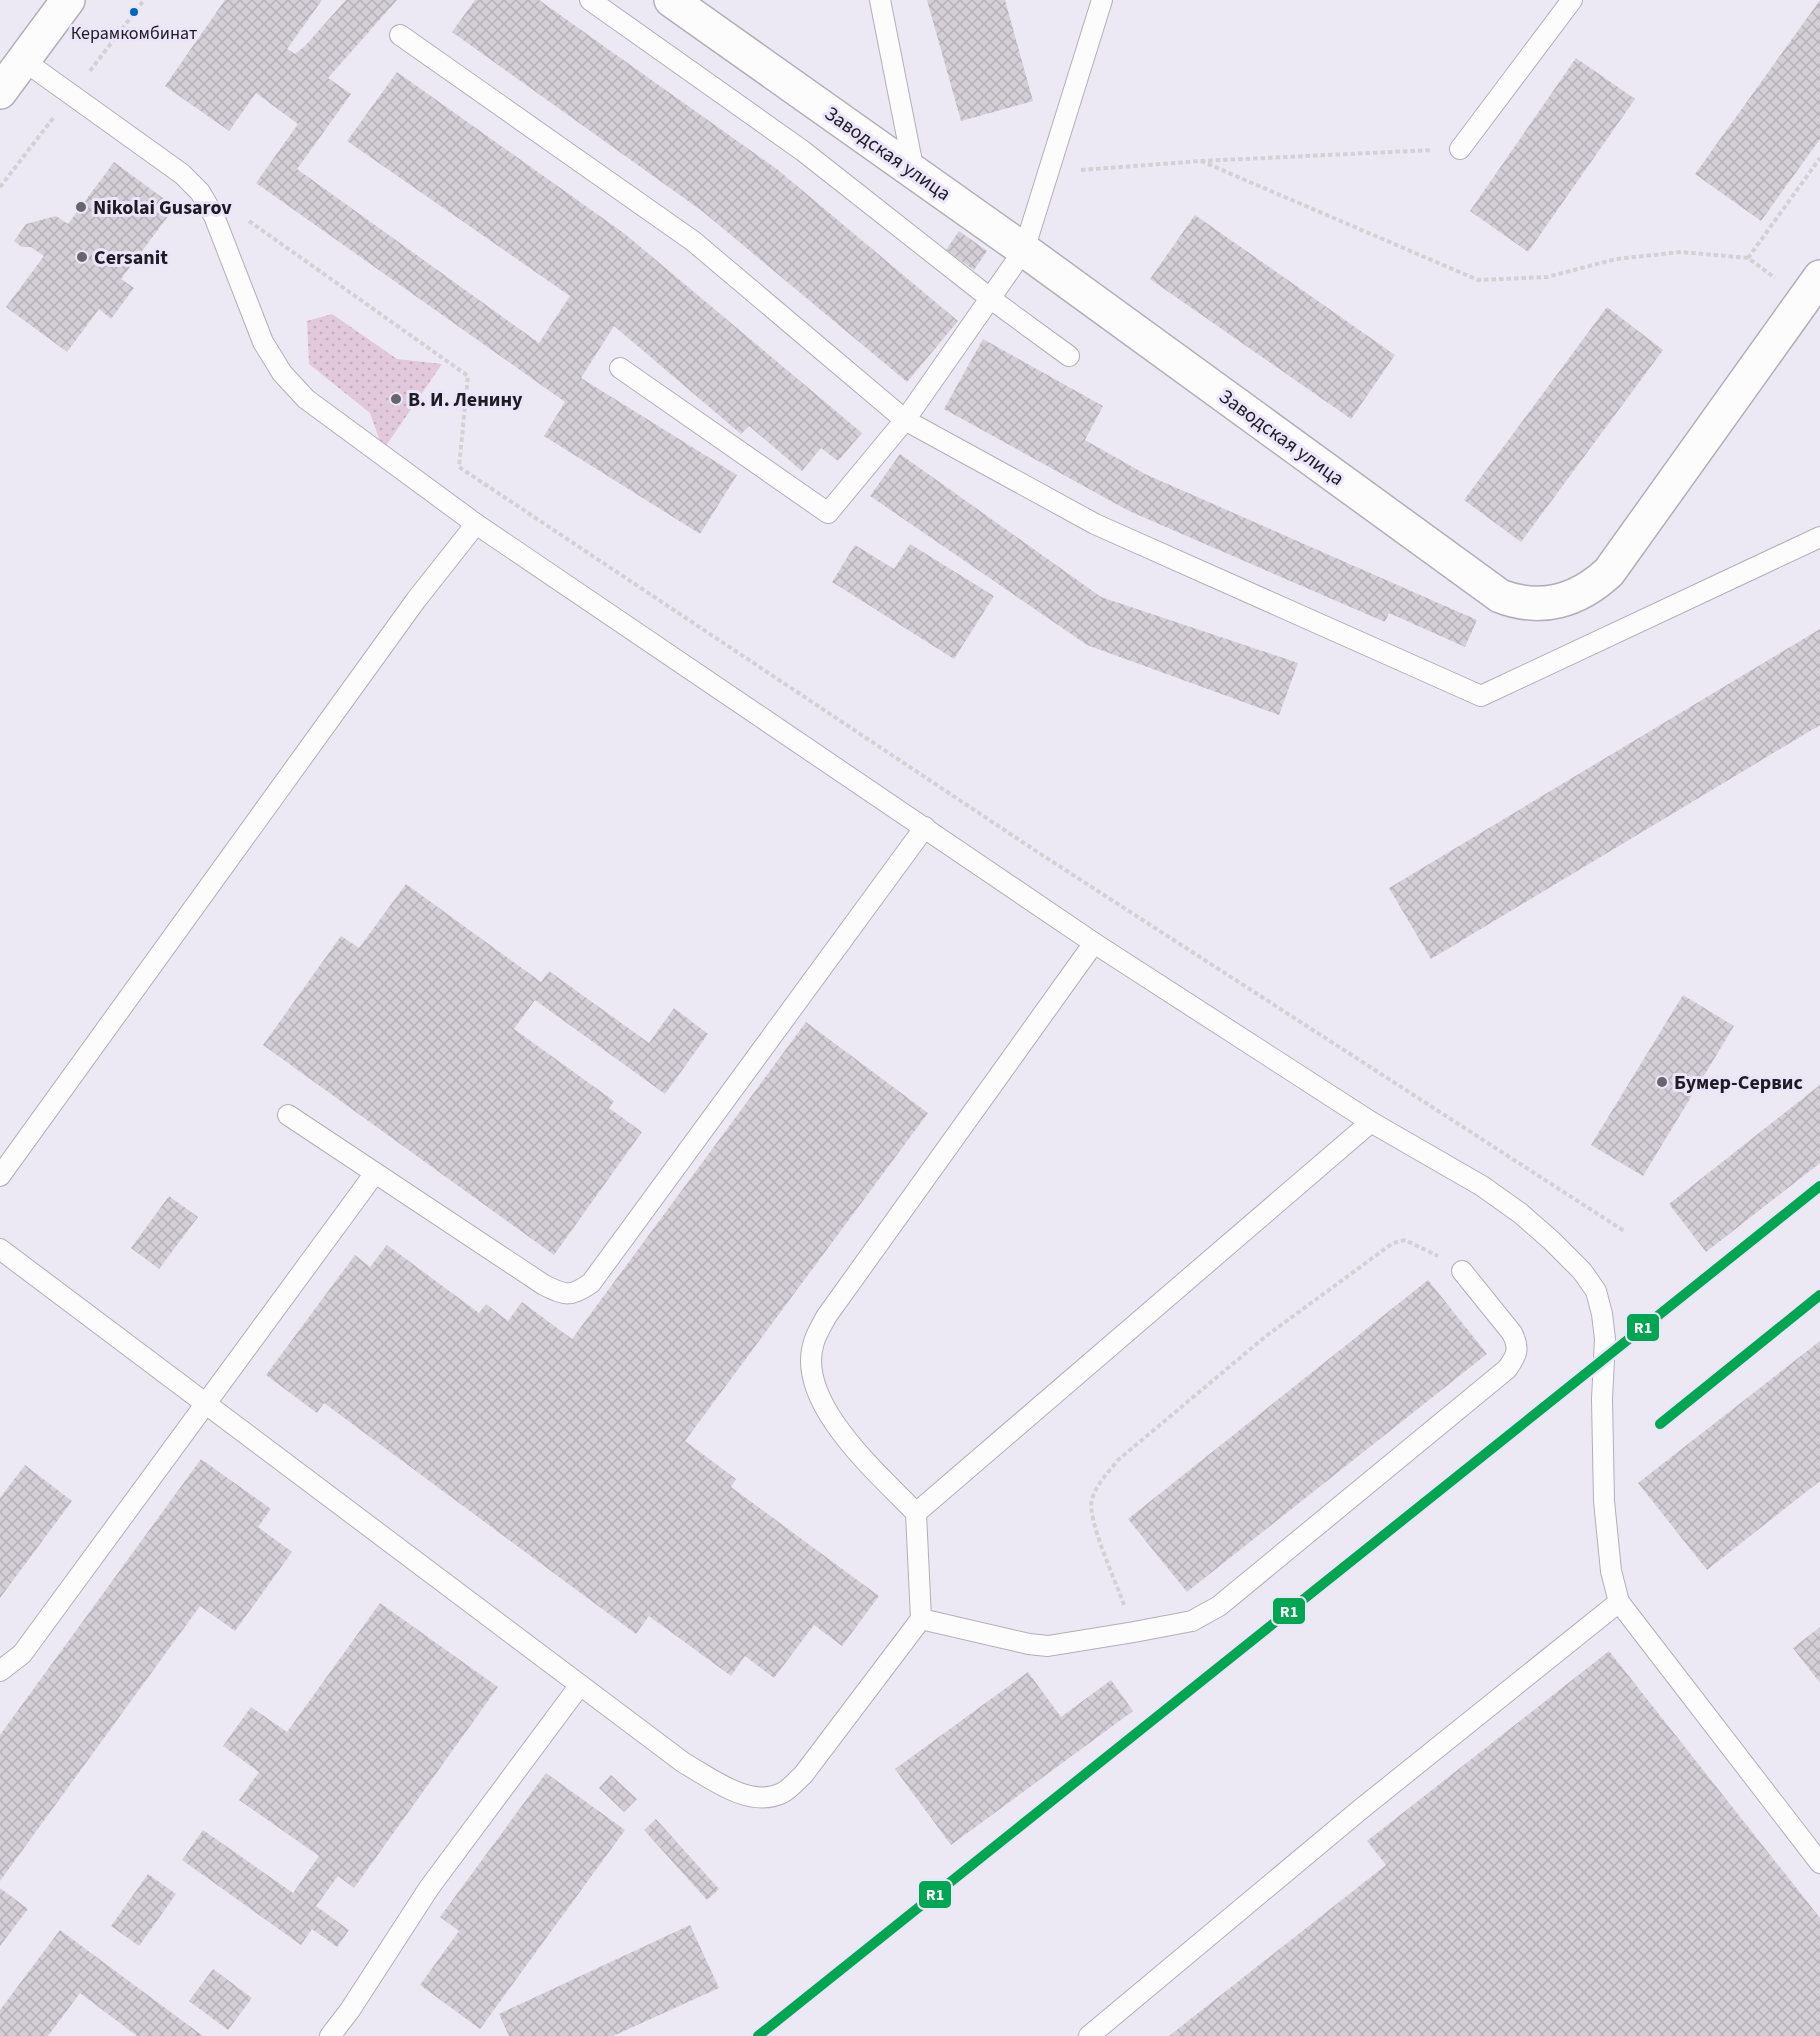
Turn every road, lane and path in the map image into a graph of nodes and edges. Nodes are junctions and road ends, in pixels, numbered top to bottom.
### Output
1 (68, 0) edge
2 (590, 0) edge
3 (671, 0) edge
4 (880, 0) edge
5 (1102, 0) edge
6 (1572, 0) edge
7 (400, 35) dead end
8 (23, 60) junction
9 (0, 92) edge
10 (1460, 149) joint
11 (1820, 158) edge
12 (1201, 161) junction
13 (914, 172) junction
14 (1048, 172) junction
15 (249, 221) dead end
16 (1024, 250) junction
17 (1748, 258) junction
18 (1812, 288) edge
19 (991, 299) junction
20 (1069, 356) dead end
21 (620, 368) dead end
22 (905, 420) junction
23 (476, 524) junction
24 (1820, 537) edge
25 (925, 827) junction
26 (1094, 943) junction
27 (288, 1115) dead end
28 (1371, 1122) junction
29 (375, 1173) junction
30 (0, 1176) edge
31 (1623, 1231) dead end
32 (0, 1249) edge
33 (1462, 1271) joint
34 (206, 1404) junction
35 (916, 1513) junction
36 (1620, 1602) junction
37 (921, 1619) junction
38 (1134, 1632) junction
39 (0, 1671) edge
40 (580, 1685) junction
41 (1820, 1863) edge
42 (330, 2036) edge
43 (1089, 2036) edge

1 - 8 street
2 - 19 lane
3 - 13 street, Заводская улица
4 - 13 lane
5 - 14 lane
6 - 10 lane
7 - 22 lane
8 - 9 street
8 - 23 lane
10 - 12 path
11 - 17 path
12 - 14 path
12 - 17 path
13 - 16 street, Заводская улица
14 - 16 lane
15 - 31 path
16 - 18 street, Заводская улица
16 - 19 lane
17 - 18 path
19 - 20 lane
19 - 22 lane
21 - 22 lane
22 - 24 lane
23 - 25 lane
23 - 30 lane
25 - 26 lane
25 - 29 lane
26 - 28 lane
26 - 35 lane
27 - 29 lane
28 - 35 lane
28 - 36 lane
29 - 34 lane
32 - 34 lane
33 - 38 lane
33 - 38 path
34 - 39 lane
34 - 40 lane
35 - 37 lane
36 - 41 lane
36 - 43 lane
37 - 38 lane
37 - 40 lane
40 - 42 lane

